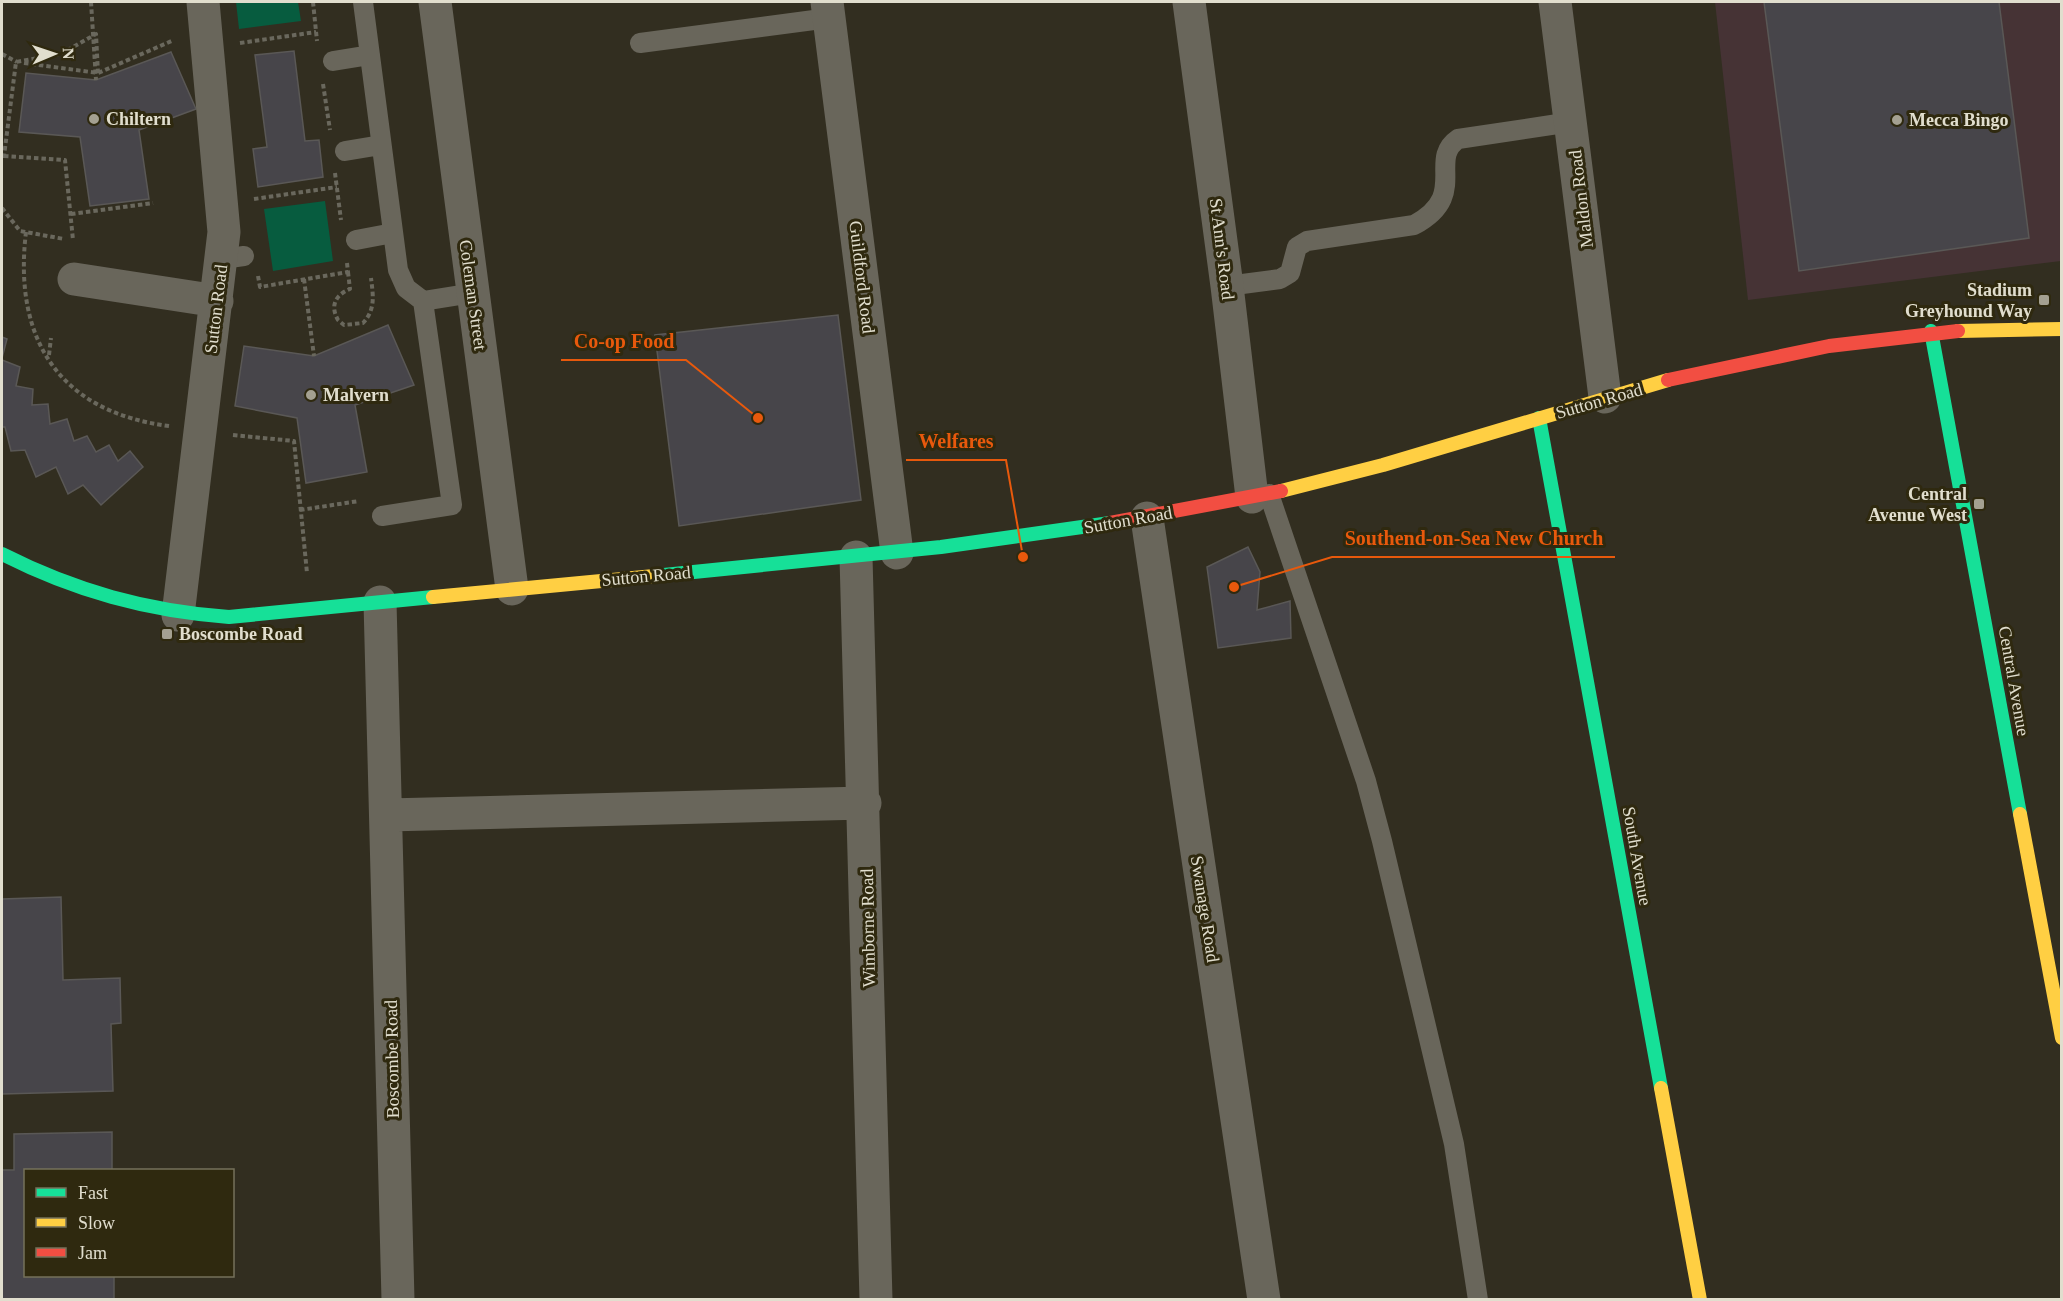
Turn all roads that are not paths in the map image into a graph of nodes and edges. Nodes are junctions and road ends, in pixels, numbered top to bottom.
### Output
1 (363, 2) edge
2 (435, 2) edge
3 (1189, 2) edge
4 (1555, 2) edge
5 (828, 10) edge
6 (204, 14) edge
7 (640, 43) dead end
8 (370, 55) junction
9 (333, 61) dead end
10 (1571, 122) junction
11 (381, 145) junction
12 (345, 152) dead end
13 (393, 233) junction
14 (356, 240) dead end
15 (74, 279) dead end
16 (1227, 286) junction
17 (473, 294) junction
18 (217, 301) junction
19 (423, 302) junction
20 (2061, 329) edge
21 (1931, 331) junction
22 (1605, 397) junction
23 (1539, 418) junction
24 (1261, 496) junction
25 (382, 516) dead end
26 (1147, 518) junction
27 (897, 553) junction
28 (2, 554) edge
29 (856, 557) junction
30 (512, 589) junction
31 (380, 602) junction
32 (178, 615) junction
33 (865, 803) junction
34 (387, 815) junction
35 (2061, 1038) edge
36 (398, 1299) edge
37 (876, 1299) edge
38 (1264, 1299) edge
39 (1478, 1299) edge
40 (1700, 1299) edge

1 - 8 lane
2 - 17 street, Coleman Street
3 - 16 street, St Ann's Road
4 - 10 street, Maldon Road
5 - 7 lane
5 - 27 street, Guildford Road
6 - 18 street, Sutton Road
8 - 9 lane
8 - 11 lane
10 - 16 lane
10 - 22 street, Maldon Road
11 - 12 lane
11 - 13 lane
13 - 14 lane
13 - 19 lane
15 - 18 street
16 - 24 street, St Ann's Road
17 - 19 lane
17 - 30 street, Coleman Street
18 - 32 street, Sutton Road
19 - 25 lane
20 - 21 main road, Sutton Road
21 - 22 main road, Sutton Road
21 - 35 main road, Central Avenue
22 - 23 main road, Sutton Road
23 - 24 main road, Sutton Road
23 - 40 main road, South Avenue
24 - 26 main road, Sutton Road
24 - 39 lane
26 - 27 main road, Sutton Road
26 - 38 street, Swanage Road
27 - 29 main road, Sutton Road
28 - 32 main road, Sutton Road
29 - 30 main road, Sutton Road
29 - 33 street, Wimborne Road
30 - 31 main road, Sutton Road
31 - 32 main road, Sutton Road
31 - 34 street, Boscombe Road
33 - 34 street
33 - 37 street, Wimborne Road
34 - 36 street, Boscombe Road

